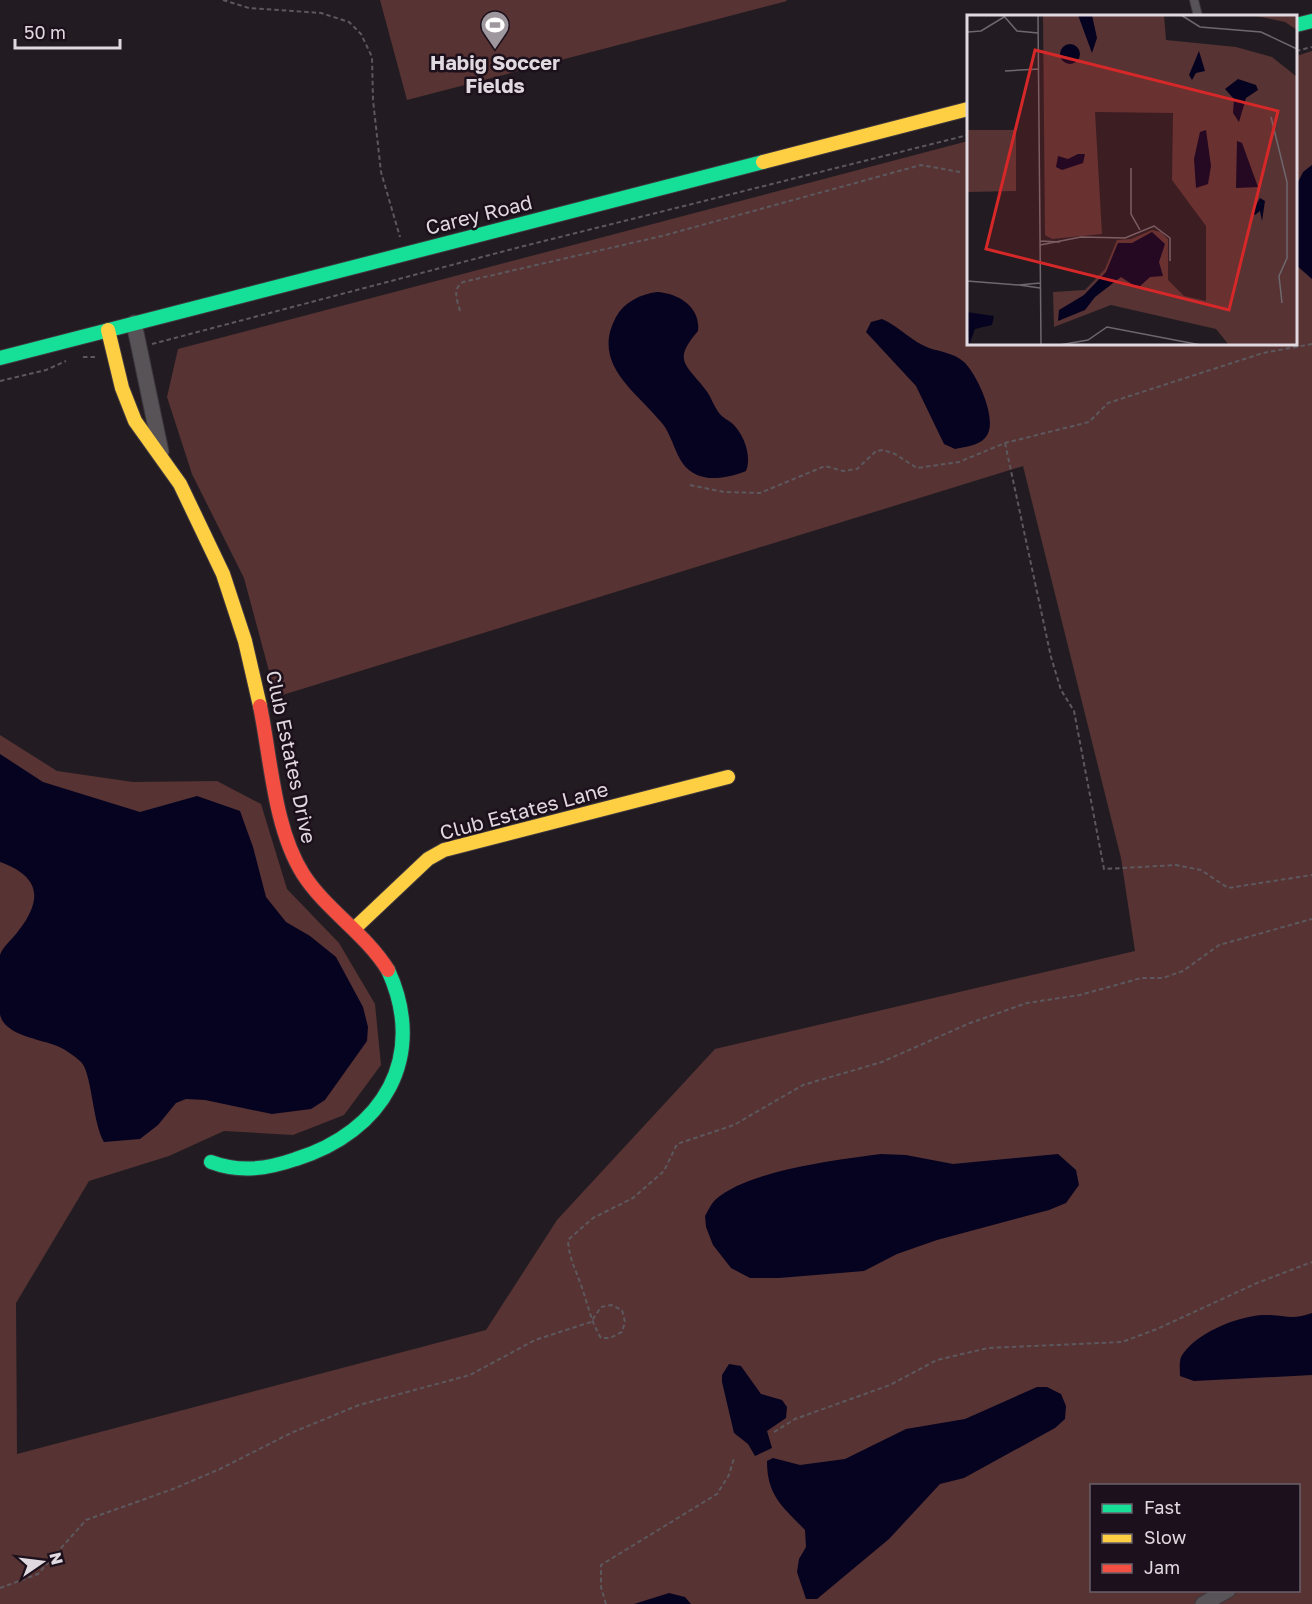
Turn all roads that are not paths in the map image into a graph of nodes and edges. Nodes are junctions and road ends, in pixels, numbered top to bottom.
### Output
1 (1194, 0) edge
2 (1198, 15) edge
3 (1312, 21) edge
4 (1297, 25) edge
5 (967, 110) edge
6 (134, 323) junction
7 (108, 330) junction
8 (0, 358) edge
9 (144, 368) junction
10 (120, 376) junction
11 (162, 455) junction
12 (728, 777) dead end
13 (355, 928) junction
14 (211, 1162) dead end
15 (1224, 1592) edge
16 (1203, 1604) edge

1 - 2 lane
3 - 4 street
5 - 6 street, Carey Road
6 - 7 street, Carey Road
6 - 9 street, Club Estates Drive
7 - 8 street, Carey Road
7 - 10 street, Club Estates Drive
9 - 10 street
9 - 11 street, Club Estates Drive
10 - 11 street, Club Estates Drive
11 - 13 street, Club Estates Drive
12 - 13 street, Club Estates Lane
13 - 14 street, Club Estates Drive
15 - 16 street

